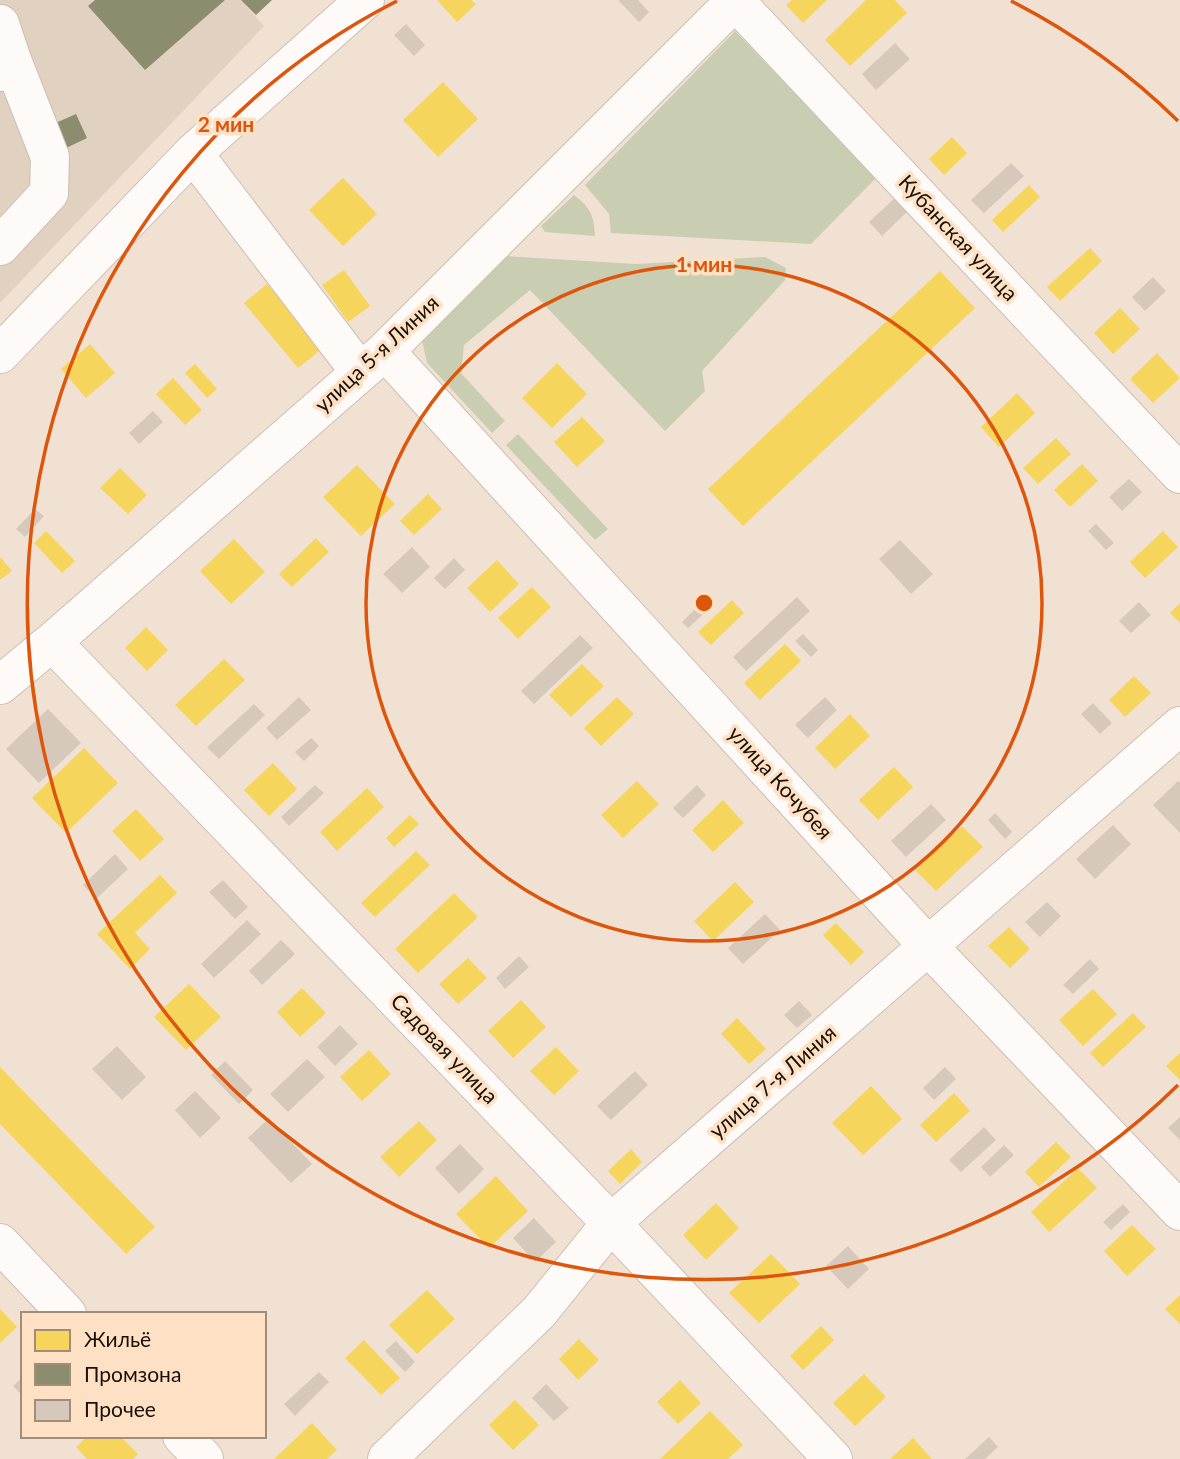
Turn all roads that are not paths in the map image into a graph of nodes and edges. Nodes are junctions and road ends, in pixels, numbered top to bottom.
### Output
1 (365, 0) edge
2 (735, 1) edge
3 (0, 24) edge
4 (6, 66) edge
5 (194, 153) junction
6 (0, 246) edge
7 (0, 354) edge
8 (372, 362) junction
9 (1180, 474) edge
10 (52, 642) junction
11 (0, 685) edge
12 (1180, 726) edge
13 (928, 946) junction
14 (1180, 1212) edge
15 (611, 1223) junction
16 (0, 1243) edge
17 (64, 1312) edge
18 (184, 1438) edge
19 (204, 1459) edge
20 (387, 1459) edge
21 (833, 1459) edge

1 - 5 street
2 - 8 street, улица 5-я Линия
2 - 9 street, Кубанская улица
3 - 4 street
4 - 6 street
5 - 7 street
5 - 8 street, улица Кочубея
8 - 10 street, улица 5-я Линия
8 - 13 street, улица Кочубея
10 - 11 street, улица 5-я Линия
10 - 15 street, Садовая улица
12 - 13 street, улица 7-я Линия
13 - 14 street, улица Кочубея
13 - 15 street, улица 7-я Линия
15 - 20 street, улица 7-я Линия
15 - 21 street, Садовая улица
16 - 17 street
18 - 19 street

